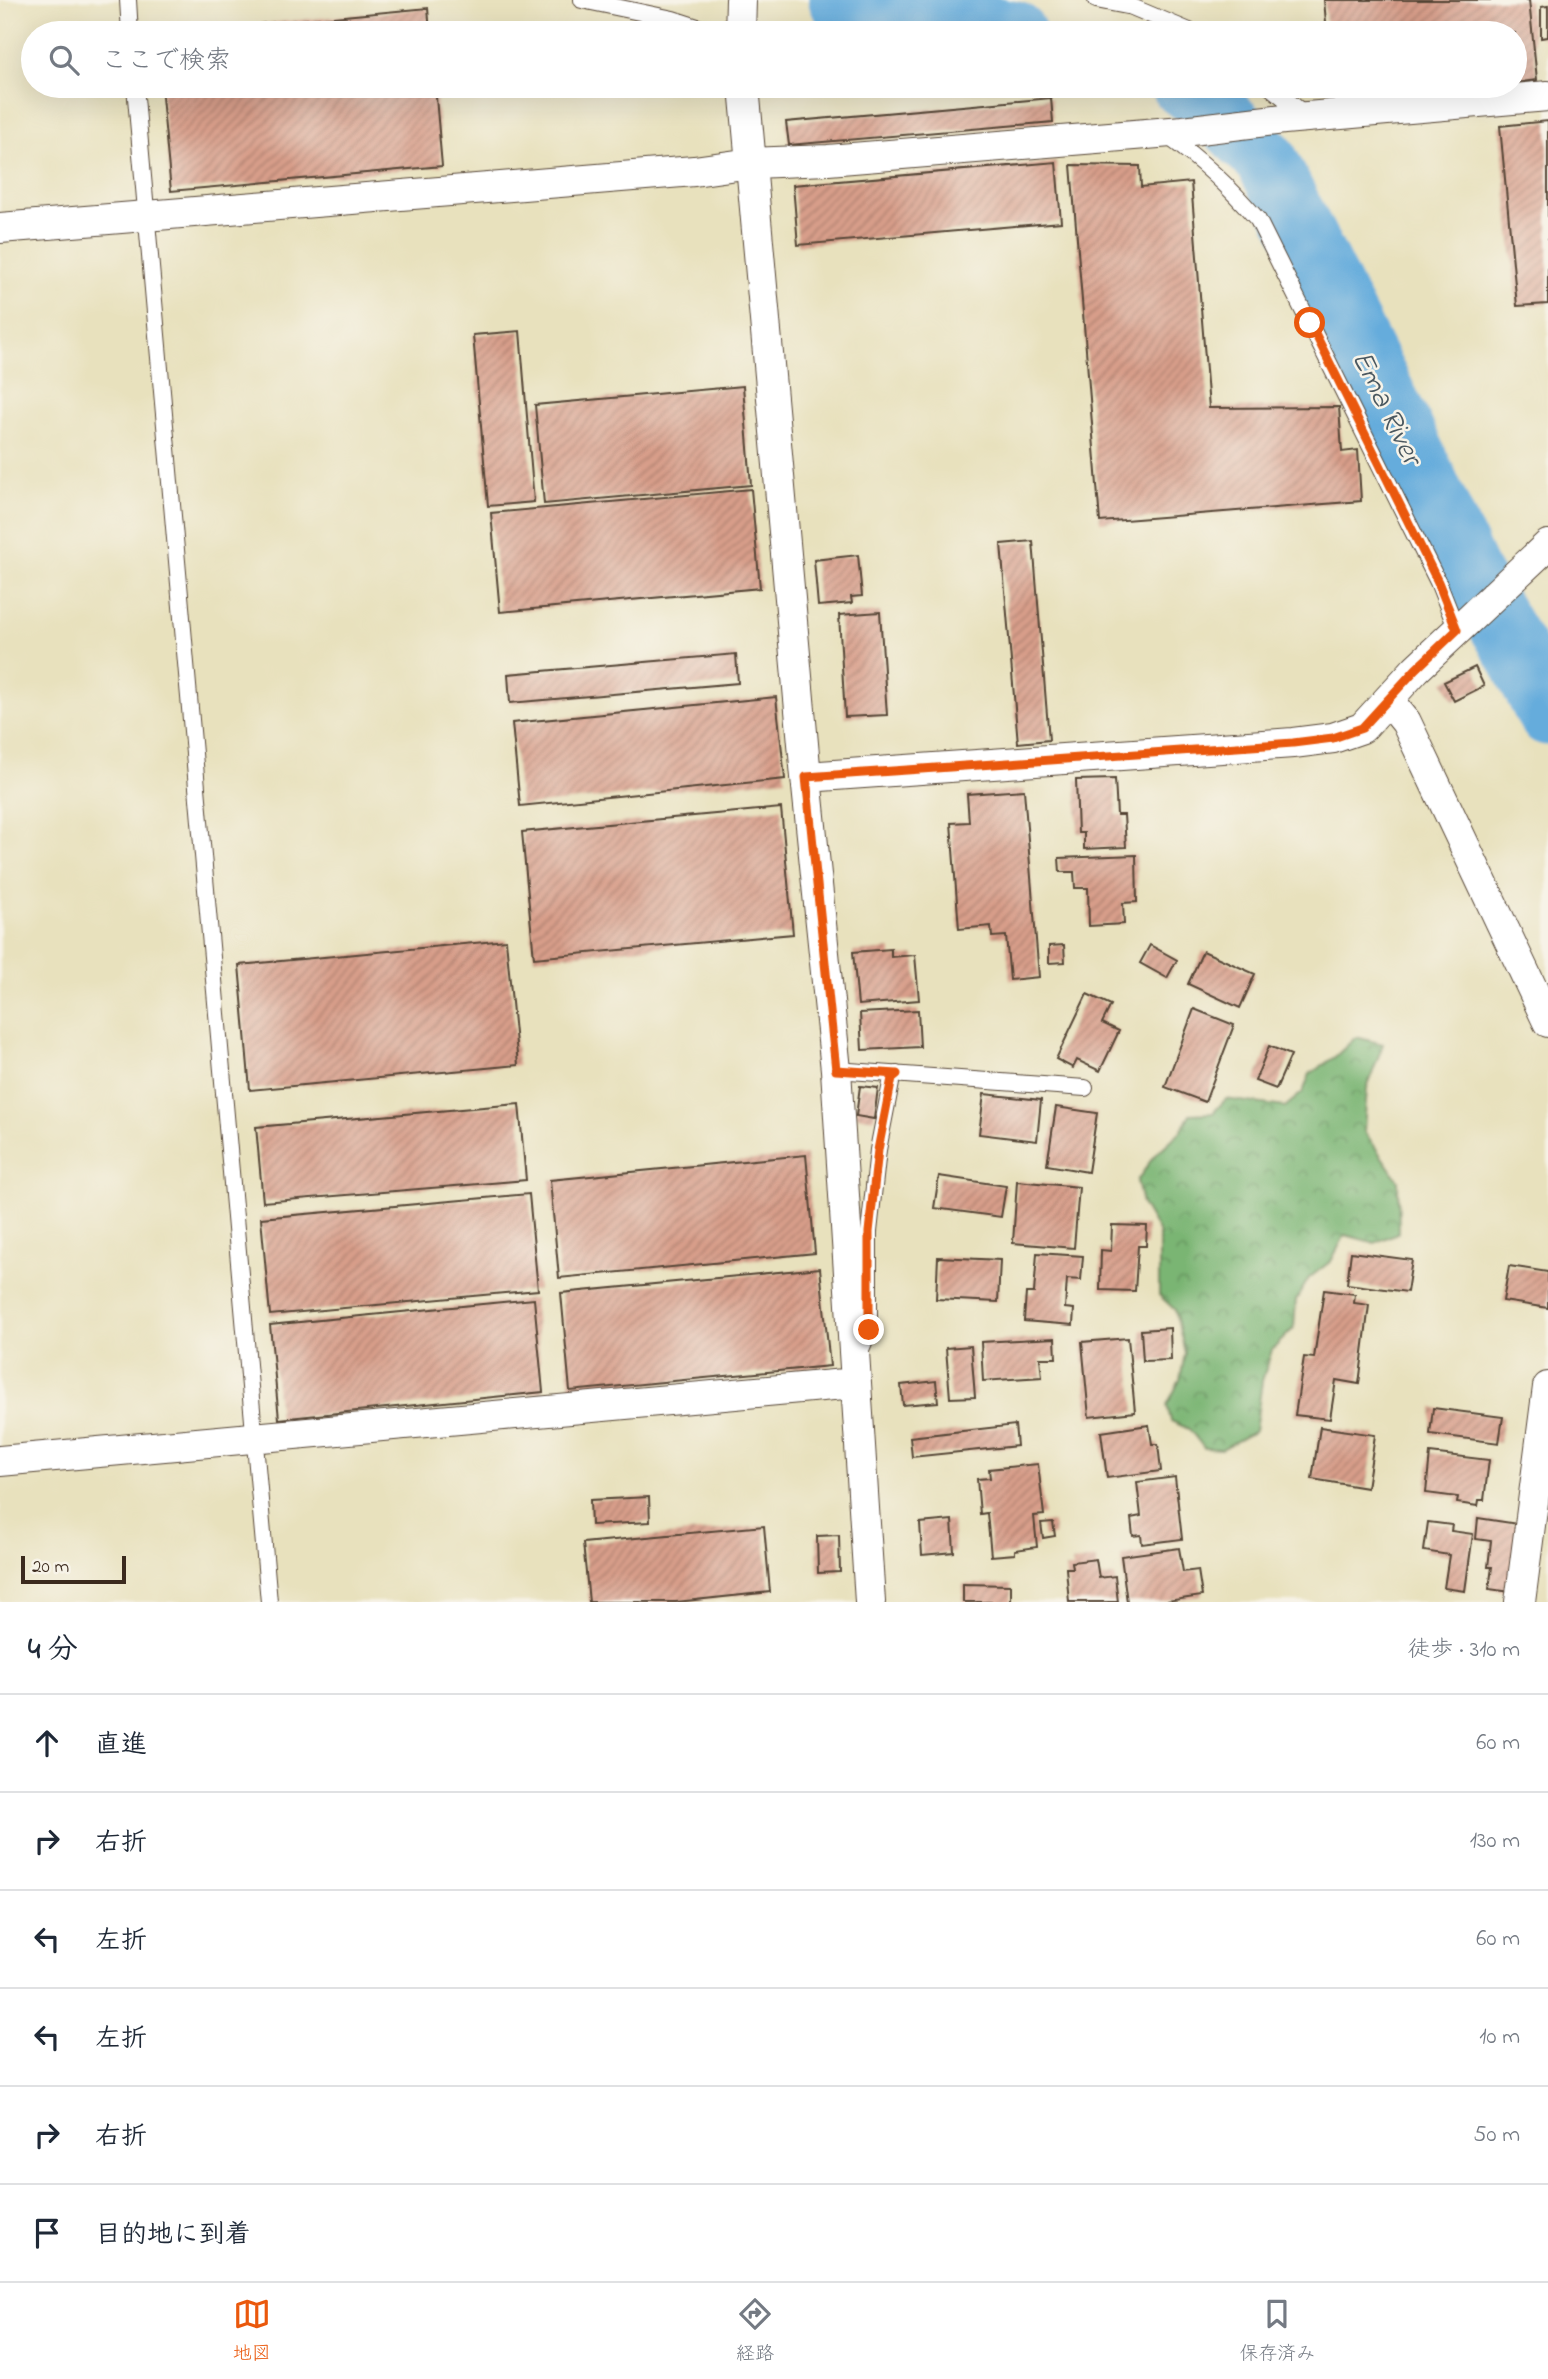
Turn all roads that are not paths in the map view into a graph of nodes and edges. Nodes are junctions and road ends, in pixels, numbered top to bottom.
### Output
1 (128, 0) edge
2 (582, 0) edge
3 (1096, 0) edge
4 (129, 21) edge
5 (679, 21) edge
6 (1165, 21) edge
7 (1548, 96) edge
8 (136, 98) edge
9 (745, 98) edge
10 (1279, 98) edge
11 (1525, 98) edge
12 (1527, 98) edge
13 (1296, 118) junction
14 (1173, 132) junction
15 (751, 163) junction
16 (145, 216) junction
17 (0, 228) edge
18 (1548, 545) edge
19 (1464, 623) junction
20 (1388, 700) junction
21 (806, 777) junction
22 (1548, 1022) edge
23 (836, 1070) junction
24 (897, 1074) junction
25 (1085, 1088) dead end
26 (854, 1376) junction
27 (1548, 1387) edge
28 (254, 1437) junction
29 (0, 1461) edge
30 (269, 1602) edge
31 (870, 1602) edge
32 (1520, 1602) edge

1 - 4 lane
2 - 5 lane
3 - 6 lane
7 - 12 street
8 - 16 lane
9 - 15 street
10 - 13 lane
11 - 13 street
13 - 14 street
14 - 15 street
14 - 19 lane
15 - 16 street
15 - 21 street
16 - 17 street
16 - 28 lane
18 - 19 street
19 - 20 street
20 - 21 street
20 - 22 street
21 - 23 street
23 - 24 lane
23 - 26 street
24 - 25 lane
24 - 26 lane
26 - 28 street
26 - 31 street
27 - 32 street
28 - 29 street
28 - 30 lane

